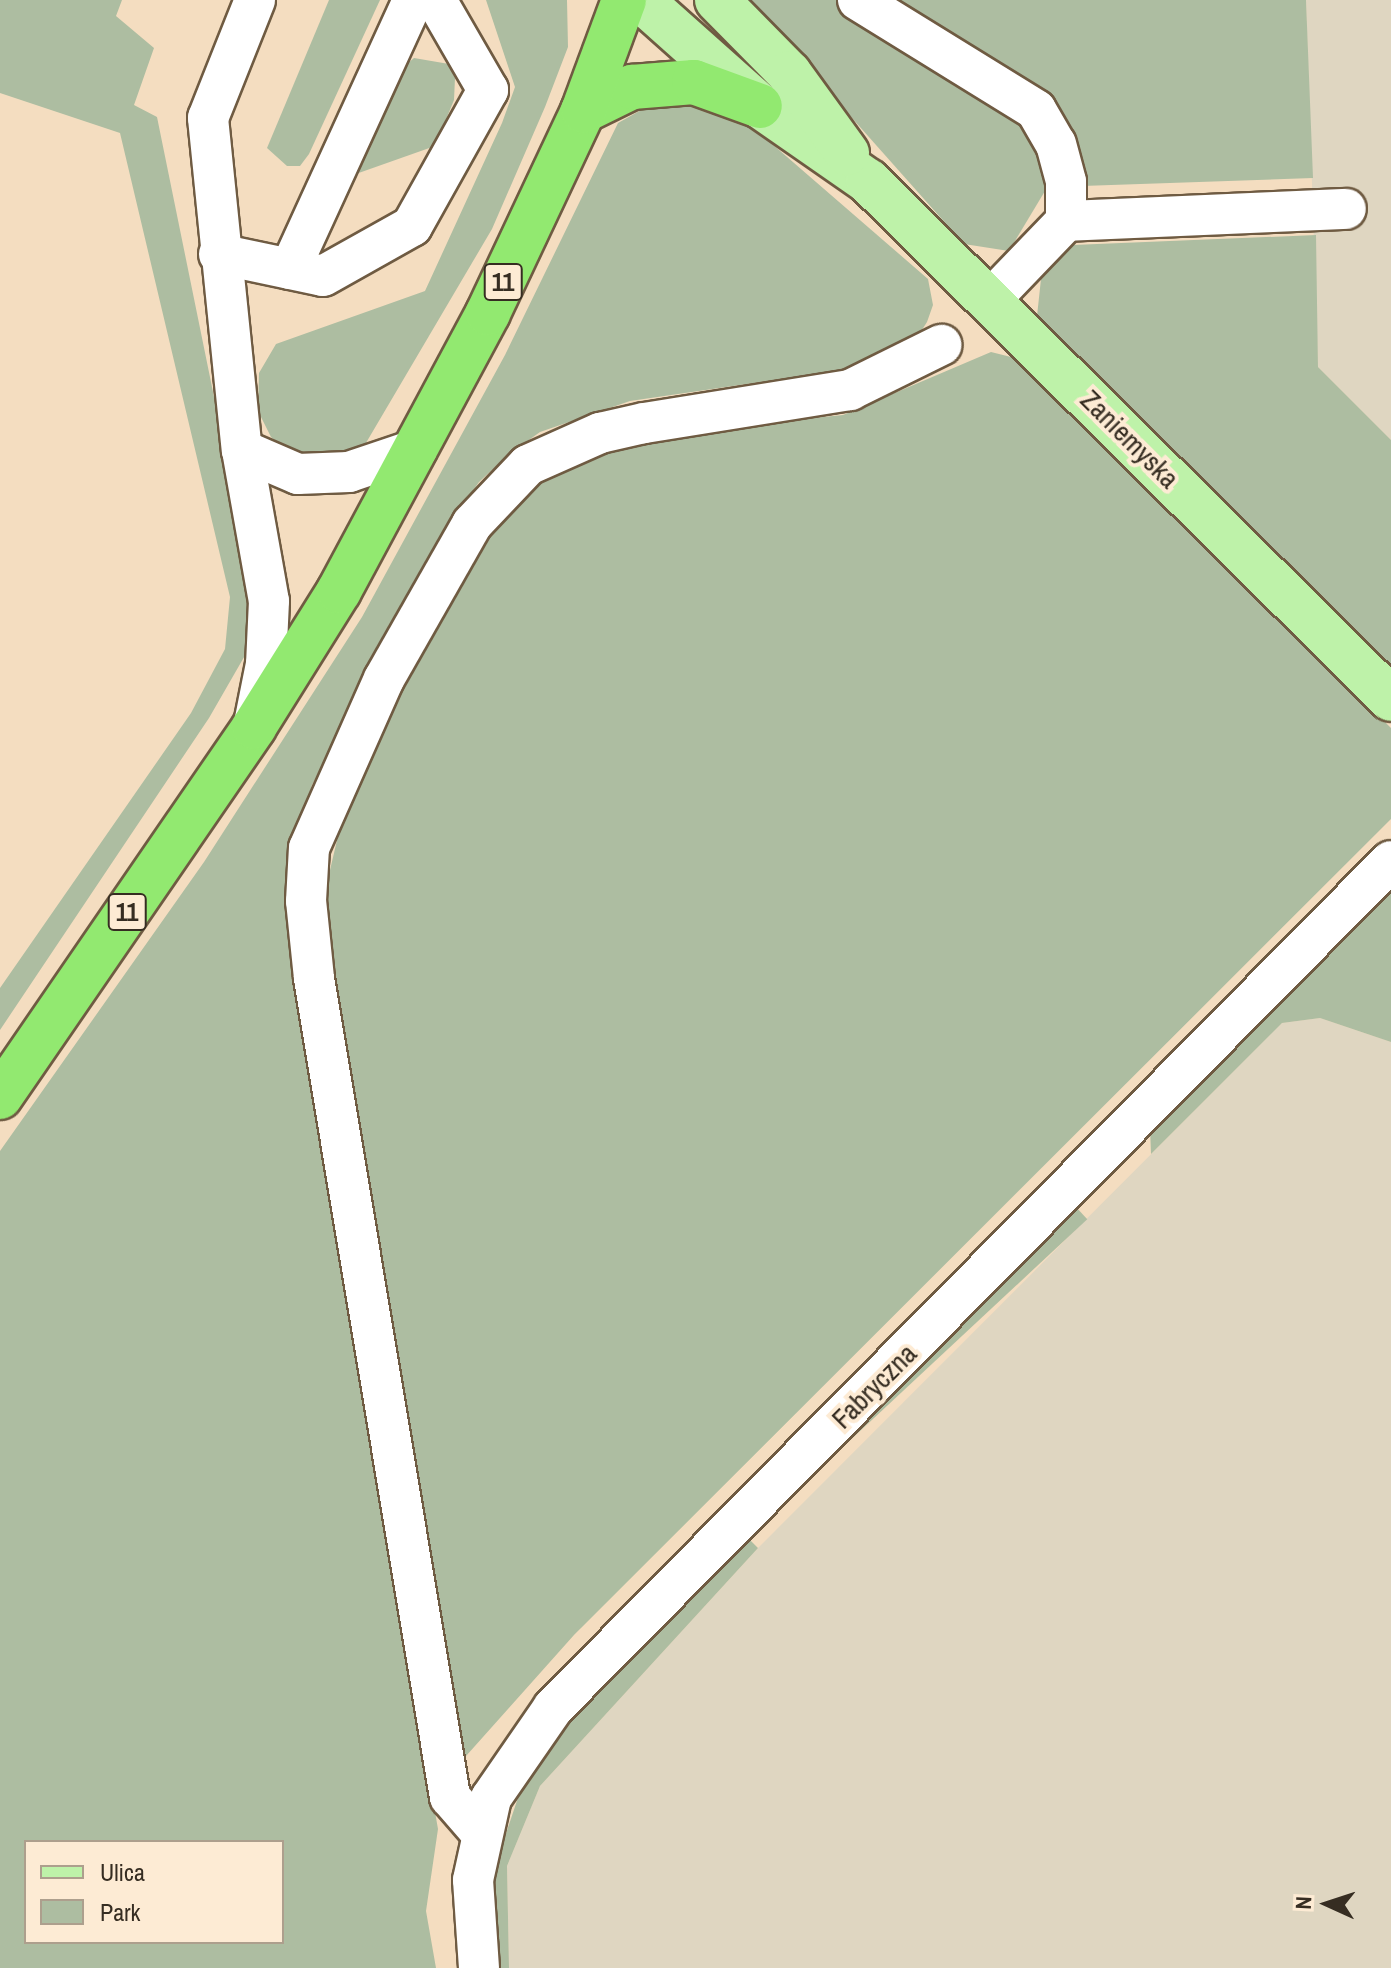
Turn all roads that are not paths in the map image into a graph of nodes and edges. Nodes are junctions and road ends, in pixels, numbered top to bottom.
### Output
1 (255, 0) edge
2 (413, 0) edge
3 (436, 0) edge
4 (624, 0) edge
5 (641, 0) edge
6 (717, 0) edge
7 (858, 0) edge
8 (760, 106) junction
9 (583, 111) junction
10 (868, 181) junction
11 (1346, 209) dead end
12 (1066, 221) junction
13 (219, 254) junction
14 (290, 269) junction
15 (991, 299) junction
16 (941, 345) dead end
17 (417, 449) junction
18 (242, 450) junction
19 (1391, 699) edge
20 (254, 727) junction
21 (1391, 861) edge
22 (0, 1097) edge
23 (482, 1834) junction
24 (479, 1968) edge

1 - 13 street
2 - 14 street
3 - 14 street
4 - 9 highway, 11
5 - 8 main road, Zaniemyska
6 - 10 main road, Zaniemyska
7 - 12 street
8 - 9 highway
8 - 10 main road, Zaniemyska
9 - 17 highway, 11
10 - 15 main road, Zaniemyska
11 - 12 street
12 - 15 street
13 - 14 street
13 - 18 street
15 - 19 main road, Zaniemyska
16 - 23 street
17 - 18 street
17 - 20 highway, 11
18 - 20 street
20 - 22 highway, 11
21 - 23 street, Fabryczna
23 - 24 street, Fabryczna

